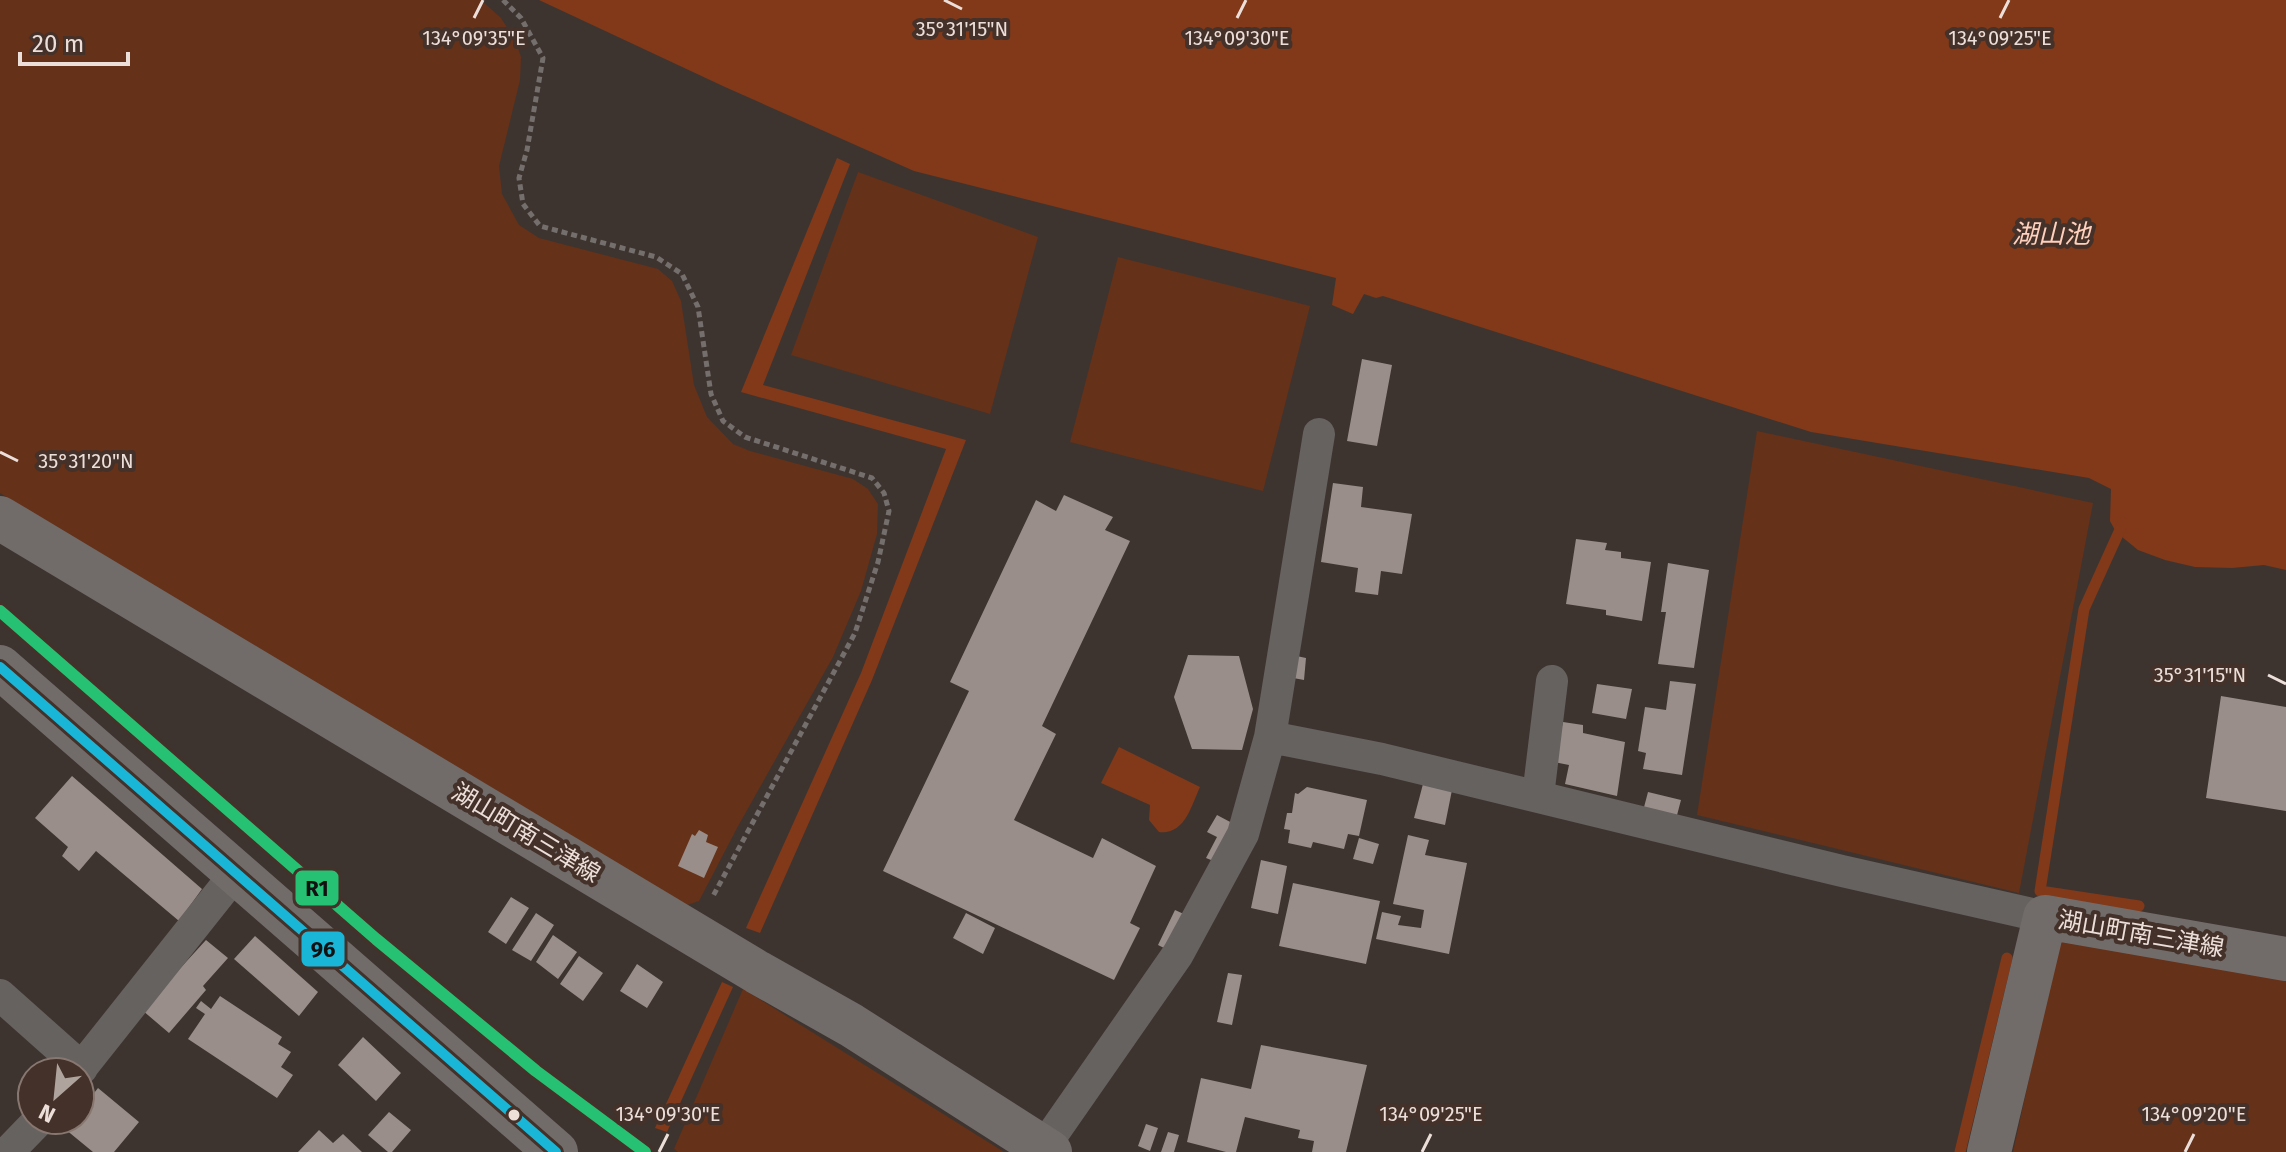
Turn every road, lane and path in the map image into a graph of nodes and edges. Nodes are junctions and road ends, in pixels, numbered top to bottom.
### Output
1 (503, 0) edge
2 (1319, 434) dead end
3 (0, 518) edge
4 (0, 667) edge
5 (1552, 681) dead end
6 (1270, 737) junction
7 (1538, 796) junction
8 (236, 873) junction
9 (2045, 917) junction
10 (693, 934) junction
11 (2286, 959) edge
12 (0, 995) edge
13 (65, 1056) edge
14 (91, 1056) edge
15 (24, 1136) edge
16 (1046, 1150) edge
17 (8, 1152) edge
18 (556, 1152) edge
19 (1989, 1152) edge

1 - 10 path
2 - 6 street
3 - 10 street, 湖山町南三津線
4 - 8 street
5 - 7 street
6 - 7 street
6 - 16 street
7 - 9 street
8 - 14 street
8 - 18 street
9 - 11 street, 湖山町南三津線
9 - 19 street, 湖山町南三津線
10 - 16 street, 湖山町南三津線
12 - 13 street
15 - 17 street

